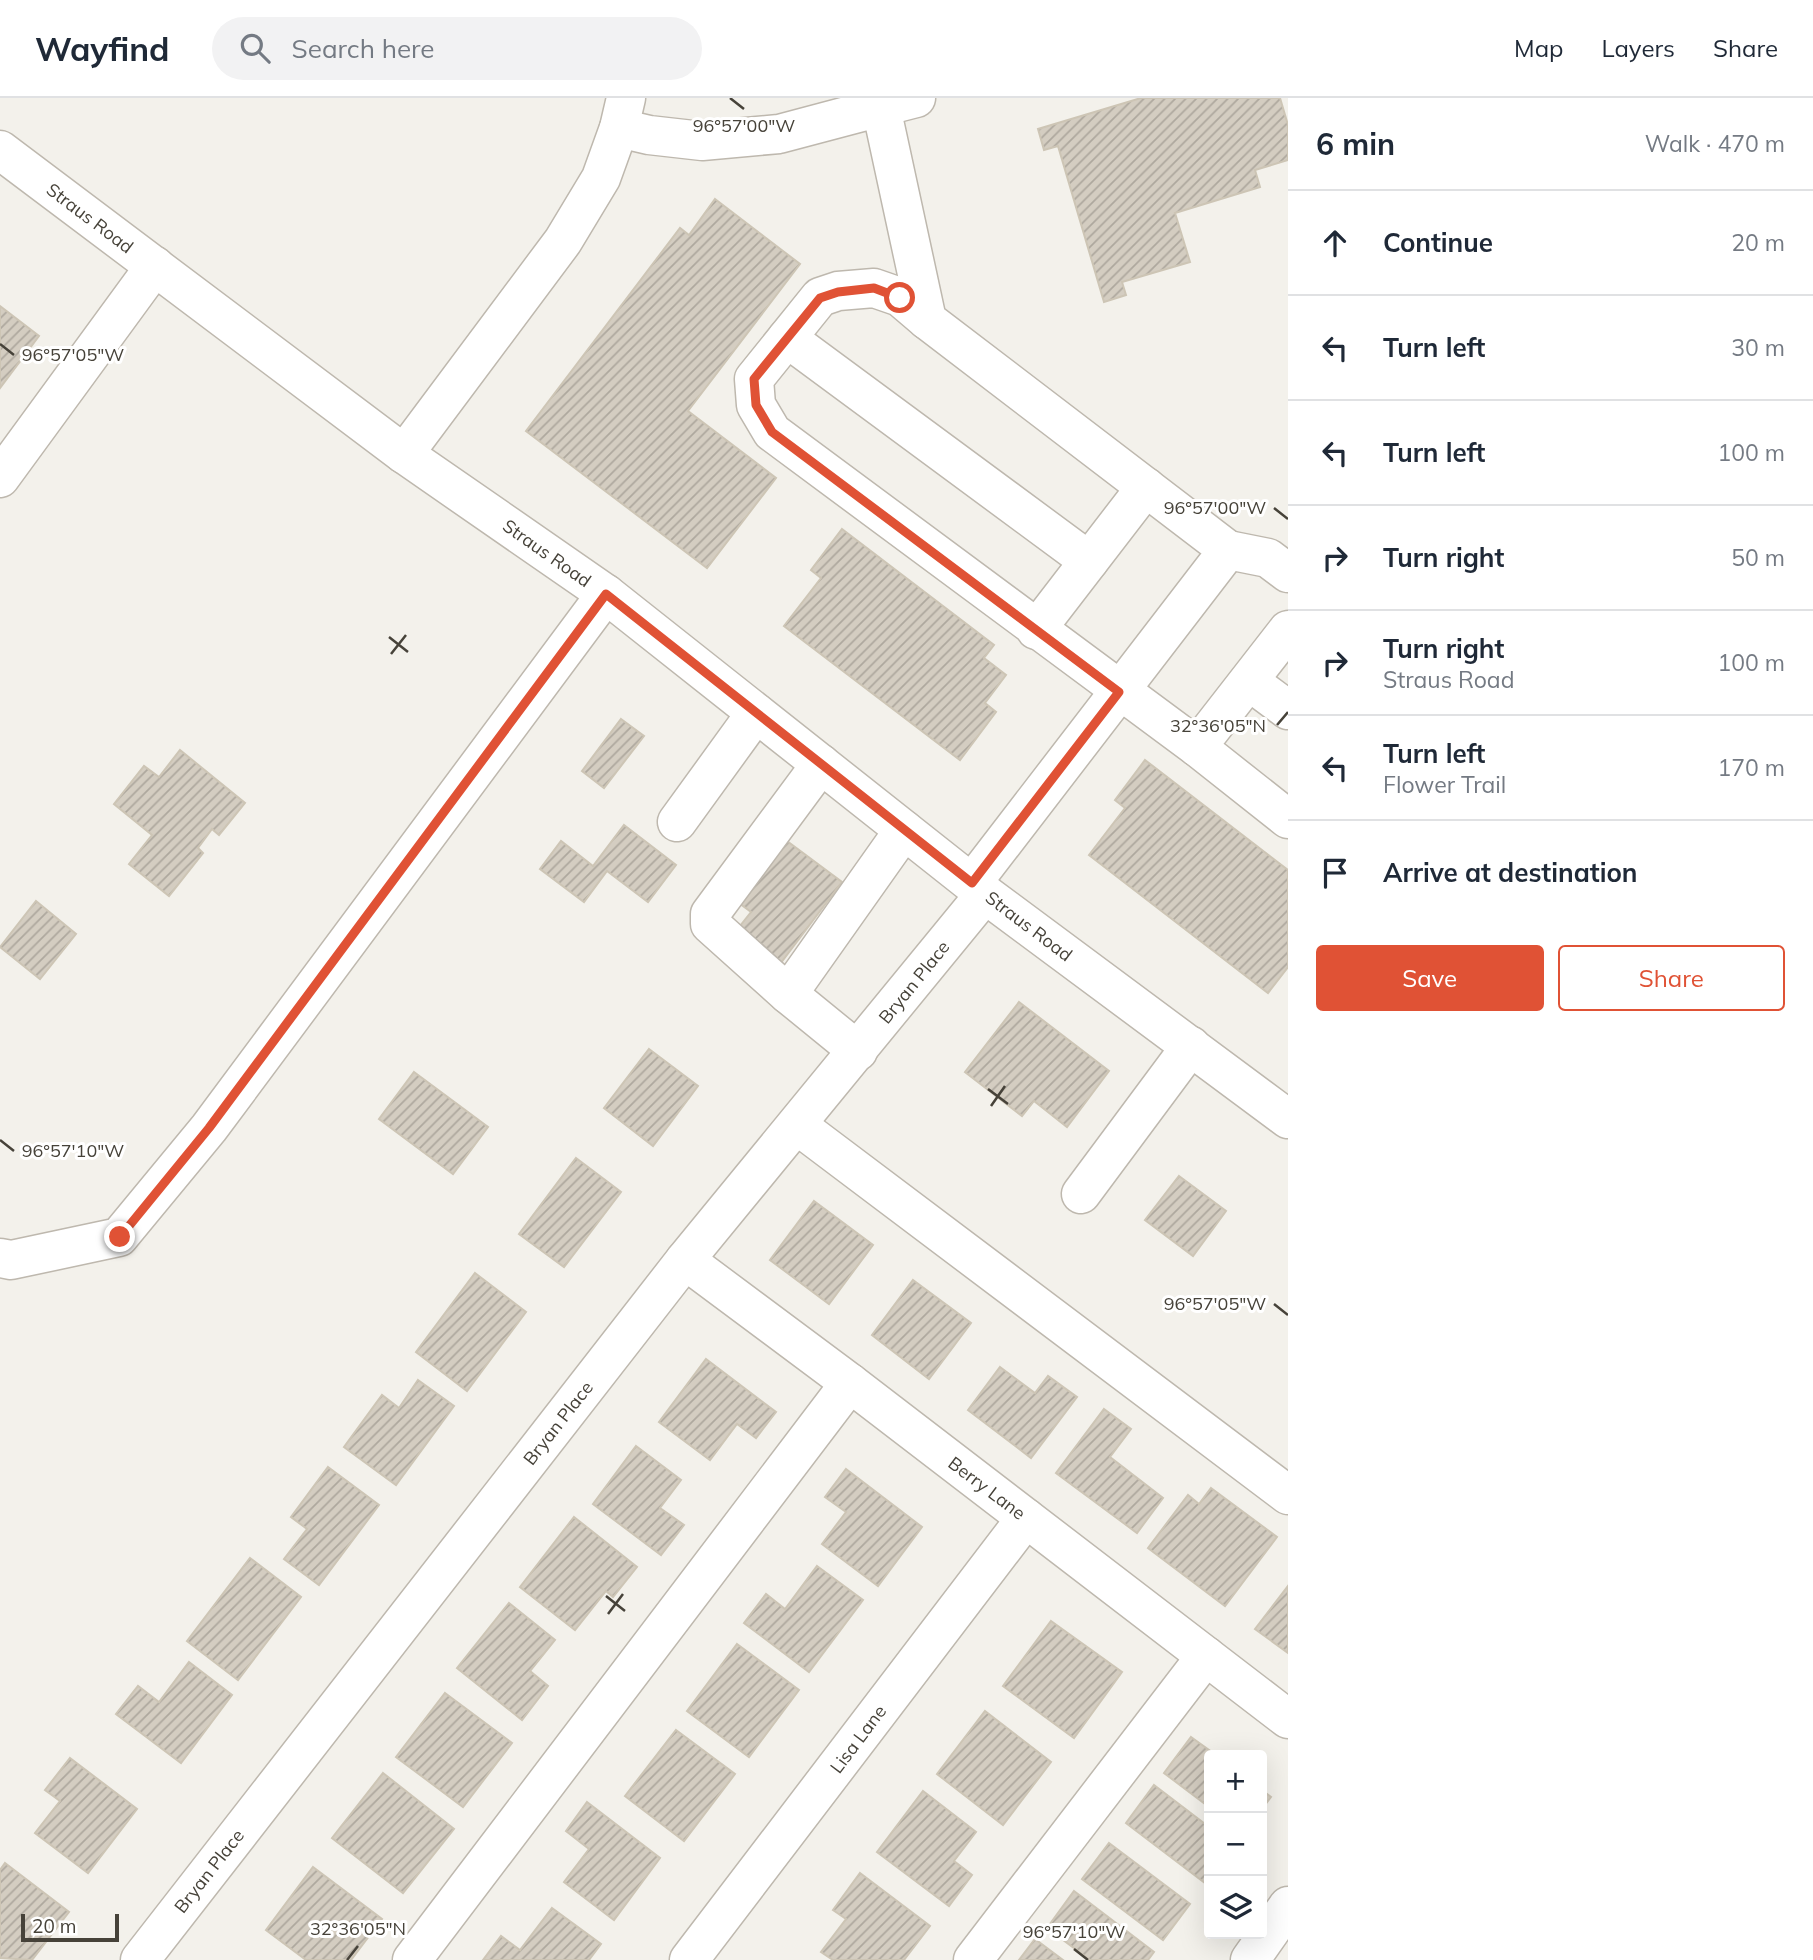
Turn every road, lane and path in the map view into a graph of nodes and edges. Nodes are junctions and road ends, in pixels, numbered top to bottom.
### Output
1 (892, 101) edge
2 (622, 113) edge
3 (0, 150) edge
4 (155, 266) junction
5 (927, 320) junction
6 (787, 338) junction
7 (404, 454) junction
8 (0, 478) edge
9 (1146, 487) junction
10 (1228, 550) junction
11 (1089, 561) junction
12 (1288, 573) edge
13 (606, 594) junction
14 (1036, 630) junction
15 (1288, 630) edge
16 (1249, 681) junction
17 (1119, 692) junction
18 (1288, 710) edge
19 (756, 713) junction
20 (1197, 747) junction
21 (821, 764) junction
22 (1288, 819) edge
23 (677, 822) dead end
24 (904, 830) junction
25 (978, 889) junction
26 (788, 994) junction
27 (1191, 1046) junction
28 (858, 1051) junction
29 (1288, 1118) edge
30 (797, 1125) junction
31 (1081, 1194) dead end
32 (0, 1258) edge
33 (685, 1259) junction
34 (850, 1383) junction
35 (1288, 1495) edge
36 (1026, 1518) junction
37 (1206, 1656) junction
38 (1288, 1719) edge
39 (1288, 1906) edge
40 (140, 1960) edge
41 (412, 1960) edge
42 (690, 1960) edge
43 (974, 1960) edge
44 (1250, 1960) edge

1 - 2 street
1 - 5 street
2 - 7 street
3 - 4 street, Straus Road
4 - 7 street, Straus Road
4 - 8 street
5 - 6 street
5 - 9 street
6 - 11 street
6 - 14 street
7 - 13 street, Straus Road
9 - 10 street
9 - 11 street
10 - 12 street
10 - 17 street, Bryan Place
11 - 14 street
13 - 19 street, Straus Road
13 - 32 street
14 - 17 street
15 - 16 street
16 - 18 street
16 - 20 street
17 - 20 street
17 - 25 street, Bryan Place
19 - 21 street, Straus Road
19 - 23 street
20 - 22 street
21 - 24 street, Straus Road
21 - 26 street
24 - 25 street, Straus Road
24 - 26 street
25 - 27 street, Straus Road
25 - 28 street, Bryan Place
26 - 28 street
27 - 29 street, Straus Road
27 - 31 street
28 - 30 street, Bryan Place
30 - 33 street, Bryan Place
30 - 35 street
33 - 34 street, Berry Lane
33 - 40 street, Bryan Place
34 - 36 street, Berry Lane
34 - 41 street
36 - 37 street, Berry Lane
36 - 42 street, Lisa Lane
37 - 38 street, Berry Lane
37 - 43 street
39 - 44 street

